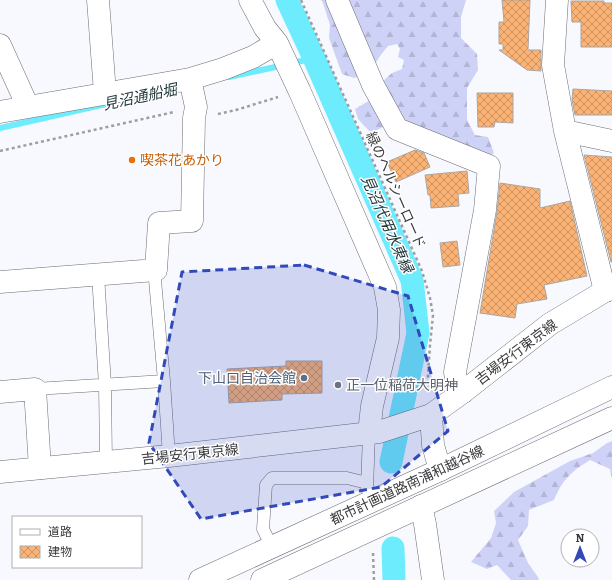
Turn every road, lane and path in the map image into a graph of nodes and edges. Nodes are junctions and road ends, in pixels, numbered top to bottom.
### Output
1 (98, 0) edge
2 (250, 0) edge
3 (301, 0) edge
4 (336, 0) edge
5 (557, 0) edge
6 (277, 43) junction
7 (0, 45) edge
8 (190, 79) junction
9 (300, 92) junction
10 (105, 93) junction
11 (28, 107) junction
12 (0, 112) edge
13 (195, 113) junction
14 (566, 131) junction
15 (612, 141) edge
16 (0, 151) edge
17 (156, 270) junction
18 (98, 275) junction
19 (0, 282) edge
20 (609, 290) edge
21 (164, 381) junction
22 (105, 385) junction
23 (612, 387) edge
24 (35, 390) junction
25 (0, 392) edge
26 (463, 392) junction
27 (428, 410) junction
28 (612, 418) edge
29 (374, 432) junction
30 (169, 456) junction
31 (106, 462) junction
32 (40, 468) junction
33 (440, 470) junction
34 (0, 472) edge
35 (367, 493) junction
36 (421, 506) junction
37 (272, 547) junction
38 (200, 580) edge
39 (262, 580) edge
40 (433, 580) edge

1 - 10 street
2 - 6 street
3 - 27 path, 緑のヘルシーロード
4 - 26 street
5 - 14 street
6 - 8 street
6 - 9 street
7 - 11 street
8 - 10 street
8 - 13 street
9 - 13 path
9 - 29 street
10 - 11 street
11 - 12 street
13 - 16 path
13 - 17 street
14 - 15 street
14 - 20 street
17 - 18 street
17 - 21 lane
18 - 19 street
18 - 22 lane
20 - 26 street, 吉場安行東京線
21 - 22 lane
21 - 30 lane
22 - 24 lane
22 - 31 lane
23 - 33 street, 都市計画道路南浦和越谷線
24 - 25 street
24 - 32 street
26 - 27 street, 吉場安行東京線
27 - 29 street, 吉場安行東京線
27 - 33 street
28 - 36 street, 都市計画道路南浦和越谷線
29 - 30 street, 吉場安行東京線
29 - 35 lane
30 - 31 street, 吉場安行東京線
31 - 32 street, 吉場安行東京線
32 - 34 street, 吉場安行東京線
33 - 35 street, 都市計画道路南浦和越谷線
35 - 37 street, 都市計画道路南浦和越谷線
35 - 37 lane
36 - 39 street, 都市計画道路南浦和越谷線
36 - 40 street
37 - 38 street, 都市計画道路南浦和越谷線

